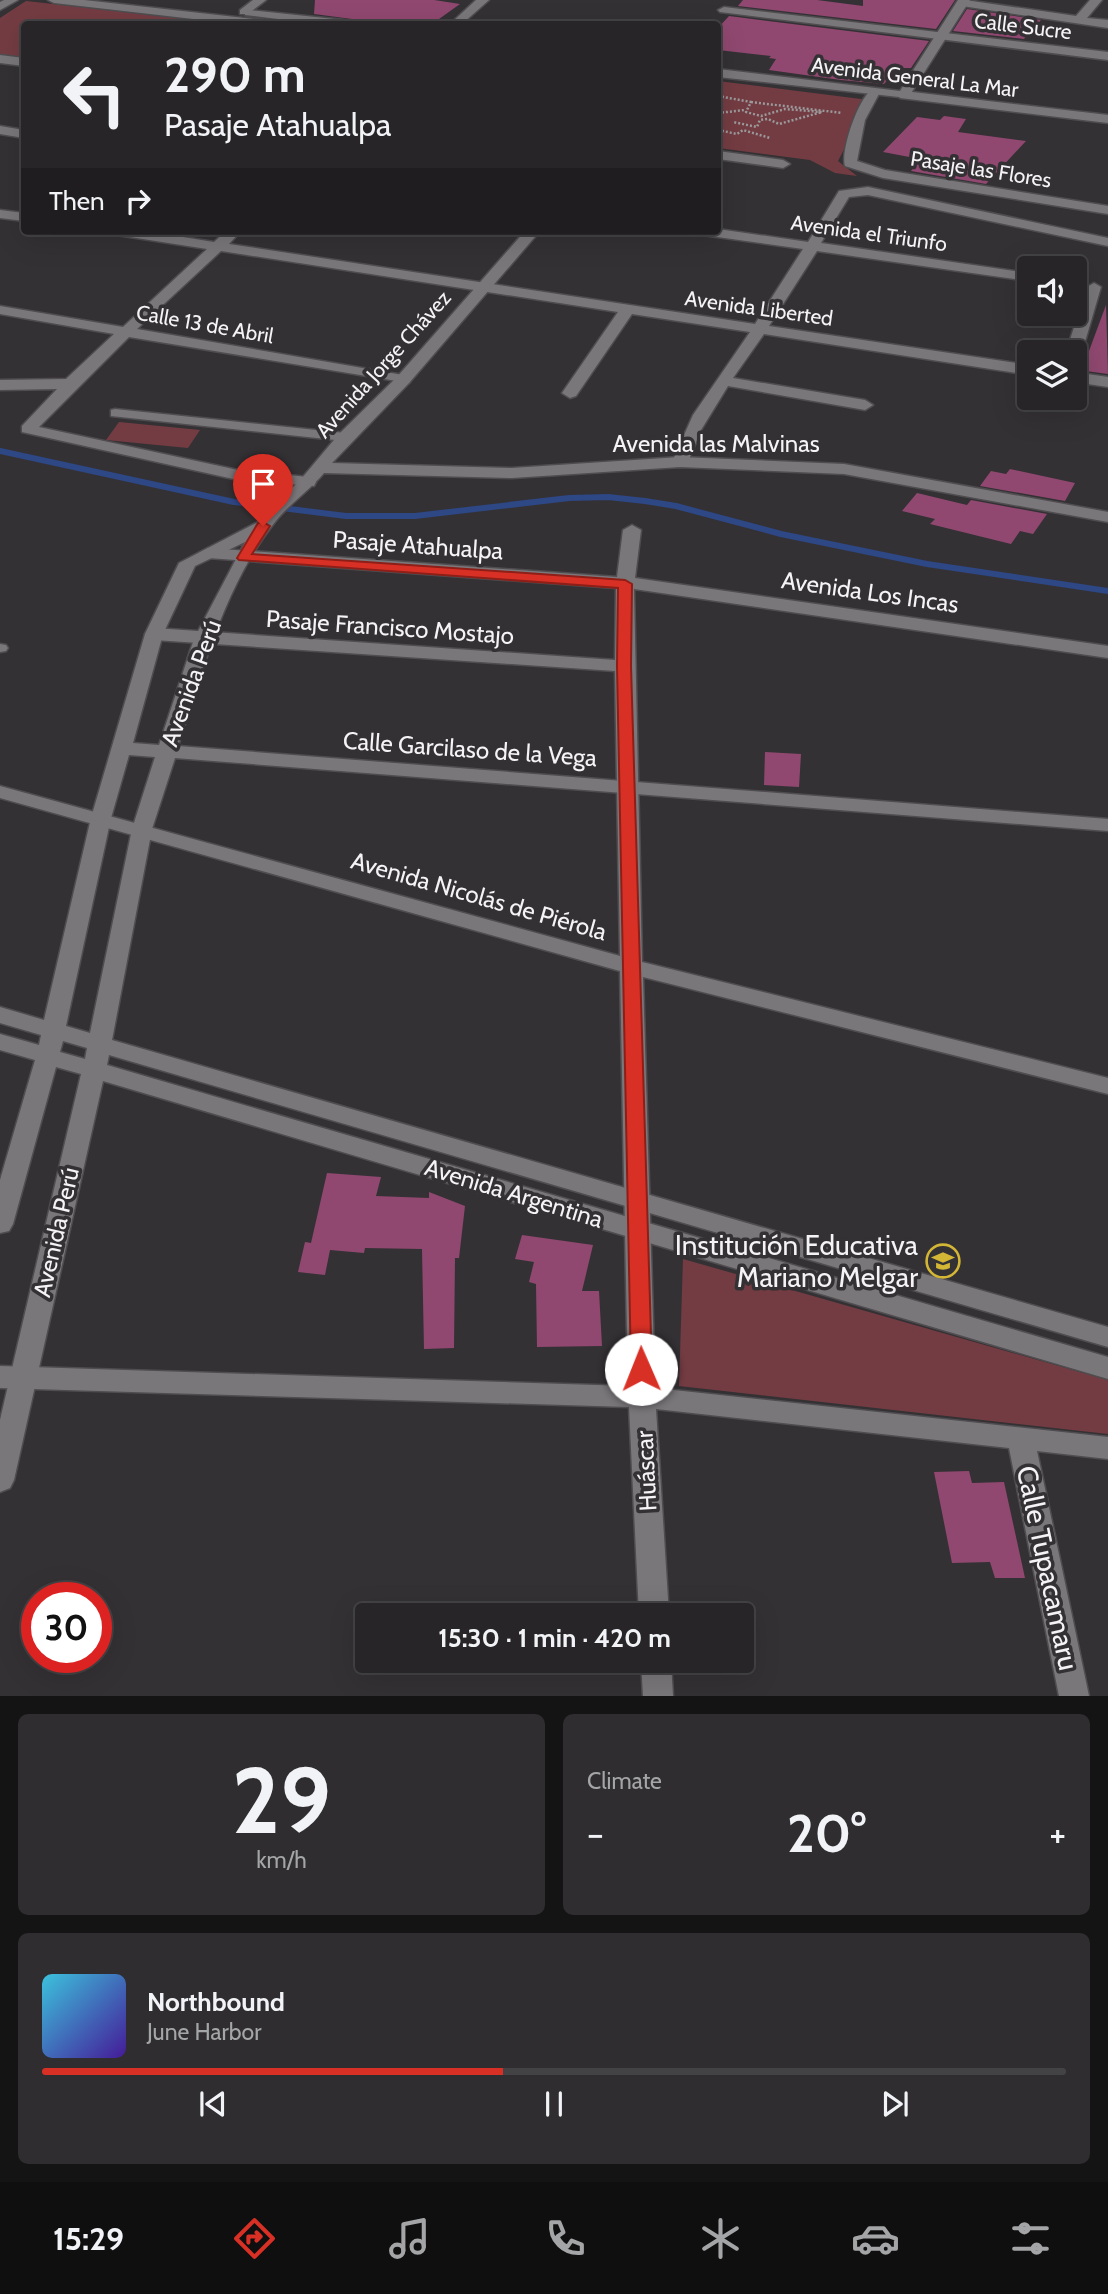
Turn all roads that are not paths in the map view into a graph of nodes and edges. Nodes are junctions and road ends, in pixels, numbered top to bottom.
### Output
1 (12, 0) edge
2 (54, 0) edge
3 (146, 0) edge
4 (260, 0) edge
5 (483, 0) edge
6 (733, 0) edge
7 (1096, 0) edge
8 (963, 1) edge
9 (0, 7) edge
10 (244, 12) junction
11 (1079, 20) junction
12 (237, 21) edge
13 (319, 21) edge
14 (459, 21) edge
15 (1108, 24) edge
16 (942, 36) junction
17 (1108, 56) edge
18 (0, 59) edge
19 (21, 62) edge
20 (721, 73) edge
21 (874, 92) junction
22 (904, 95) junction
23 (1108, 119) edge
24 (0, 131) edge
25 (21, 134) edge
26 (721, 155) edge
27 (783, 164) dead end
28 (1108, 210) edge
29 (0, 214) edge
30 (21, 217) edge
31 (721, 234) edge
32 (144, 235) edge
33 (230, 235) edge
34 (529, 235) edge
35 (1108, 242) edge
36 (218, 246) junction
37 (813, 247) junction
38 (1017, 275) edge
39 (1101, 288) edge
40 (482, 289) junction
41 (0, 310) edge
42 (627, 310) junction
43 (759, 329) junction
44 (125, 332) junction
45 (1079, 340) edge
46 (1017, 368) edge
47 (1087, 379) edge
48 (403, 380) junction
49 (724, 381) junction
50 (1108, 382) edge
51 (70, 384) junction
52 (0, 385) edge
53 (570, 393) dead end
54 (864, 405) dead end
55 (114, 413) dead end
56 (345, 437) junction
57 (681, 463) junction
58 (320, 468) junction
59 (304, 486) junction
60 (1108, 517) edge
61 (266, 522) junction
62 (632, 530) dead end
63 (208, 553) junction
64 (243, 558) junction
65 (625, 584) junction
66 (154, 634) junction
67 (203, 639) junction
68 (1108, 652) edge
69 (624, 666) junction
70 (122, 748) junction
71 (167, 751) junction
72 (628, 787) junction
73 (0, 792) edge
74 (101, 818) junction
75 (1108, 825) edge
76 (142, 829) junction
77 (634, 967) junction
78 (0, 1015) edge
79 (54, 1031) junction
80 (0, 1042) edge
81 (100, 1044) junction
82 (48, 1055) junction
83 (93, 1069) junction
84 (1108, 1086) edge
85 (638, 1202) junction
86 (0, 1224) edge
87 (638, 1230) junction
88 (1108, 1337) edge
89 (1108, 1368) edge
90 (12, 1377) edge
91 (642, 1397) junction
92 (1021, 1440) junction
93 (1108, 1448) edge
94 (0, 1480) edge
95 (652, 1603) edge
96 (657, 1673) edge
97 (658, 1696) edge
98 (1074, 1696) edge

1 - 9 street
2 - 12 street
3 - 10 street
4 - 10 street
5 - 14 street
6 - 16 street, Calle Sucre
7 - 11 street
8 - 11 street
8 - 16 street
10 - 13 street
11 - 15 street
16 - 17 street, Calle Sucre
16 - 22 street
18 - 19 street
20 - 21 street, Avenida General La Mar
21 - 22 street, Avenida General La Mar
21 - 28 street, Pasaje las Flores
22 - 23 street, Avenida General La Mar
24 - 25 street
26 - 27 street
29 - 30 street
31 - 37 street, Avenida el Triunfo
32 - 36 street, Avenida Liberted
33 - 36 street
34 - 40 street, Avenida Jorge Chávez
35 - 37 street
36 - 40 street, Avenida Liberted
36 - 44 street
37 - 38 street, Avenida el Triunfo
37 - 43 street
39 - 45 street
40 - 42 street, Avenida Liberted
40 - 48 street, Avenida Jorge Chávez
41 - 44 street, Calle 13 de Abril
42 - 43 street, Avenida Liberted
42 - 53 street
43 - 46 street, Avenida Liberted
43 - 49 street
44 - 48 street, Calle 13 de Abril
44 - 51 street
47 - 50 street
48 - 56 street, Avenida Jorge Chávez
49 - 54 street
49 - 57 street
51 - 52 street
51 - 59 street
55 - 56 lane
56 - 58 street, Avenida Jorge Chávez
57 - 58 street, Avenida las Malvinas
57 - 60 street, Avenida las Malvinas
58 - 59 street, Avenida Jorge Chávez
59 - 61 street, Avenida Jorge Chávez
61 - 63 street, Avenida Perú
61 - 64 street, Avenida Perú
62 - 65 street, Huáscar
63 - 64 street, Pasaje Atahualpa
63 - 66 street, Avenida Perú
64 - 65 street, Pasaje Atahualpa
64 - 67 street, Avenida Perú
65 - 68 street, Avenida Los Incas
65 - 69 street, Huáscar
66 - 67 street, Pasaje Francisco Mostajo
66 - 70 street, Avenida Perú
67 - 69 street, Pasaje Francisco Mostajo
67 - 71 street, Avenida Perú
69 - 72 street, Huáscar
70 - 71 street, Calle Garcilaso de la Vega
70 - 74 street, Avenida Perú
71 - 72 street, Calle Garcilaso de la Vega
71 - 76 street, Avenida Perú
72 - 75 street, Calle Garcilaso de la Vega
72 - 77 street, Huáscar
73 - 74 street, Avenida Nicolás de Piérola
74 - 76 street, Avenida Nicolás de Piérola
74 - 79 street, Avenida Perú
76 - 77 street, Avenida Nicolás de Piérola
76 - 81 street, Avenida Perú
77 - 84 street, Avenida Nicolás de Piérola
77 - 85 street, Huáscar
78 - 79 street, Avenida Argentina
79 - 81 street, Avenida Argentina
79 - 82 street, Avenida Perú
80 - 82 street, Avenida Argentina
81 - 83 street, Avenida Perú
81 - 85 street, Avenida Argentina
82 - 83 street, Avenida Argentina
82 - 86 street, Avenida Perú
83 - 87 street, Avenida Argentina
83 - 90 street, Avenida Perú
85 - 87 street, Huáscar
85 - 88 street, Avenida Argentina
87 - 89 street, Avenida Argentina
87 - 91 street, Huáscar
90 - 91 street
90 - 94 street, Avenida Perú
91 - 92 street
91 - 95 street, Huáscar
92 - 93 street
92 - 98 street, Calle Tupacamaru
96 - 97 street

